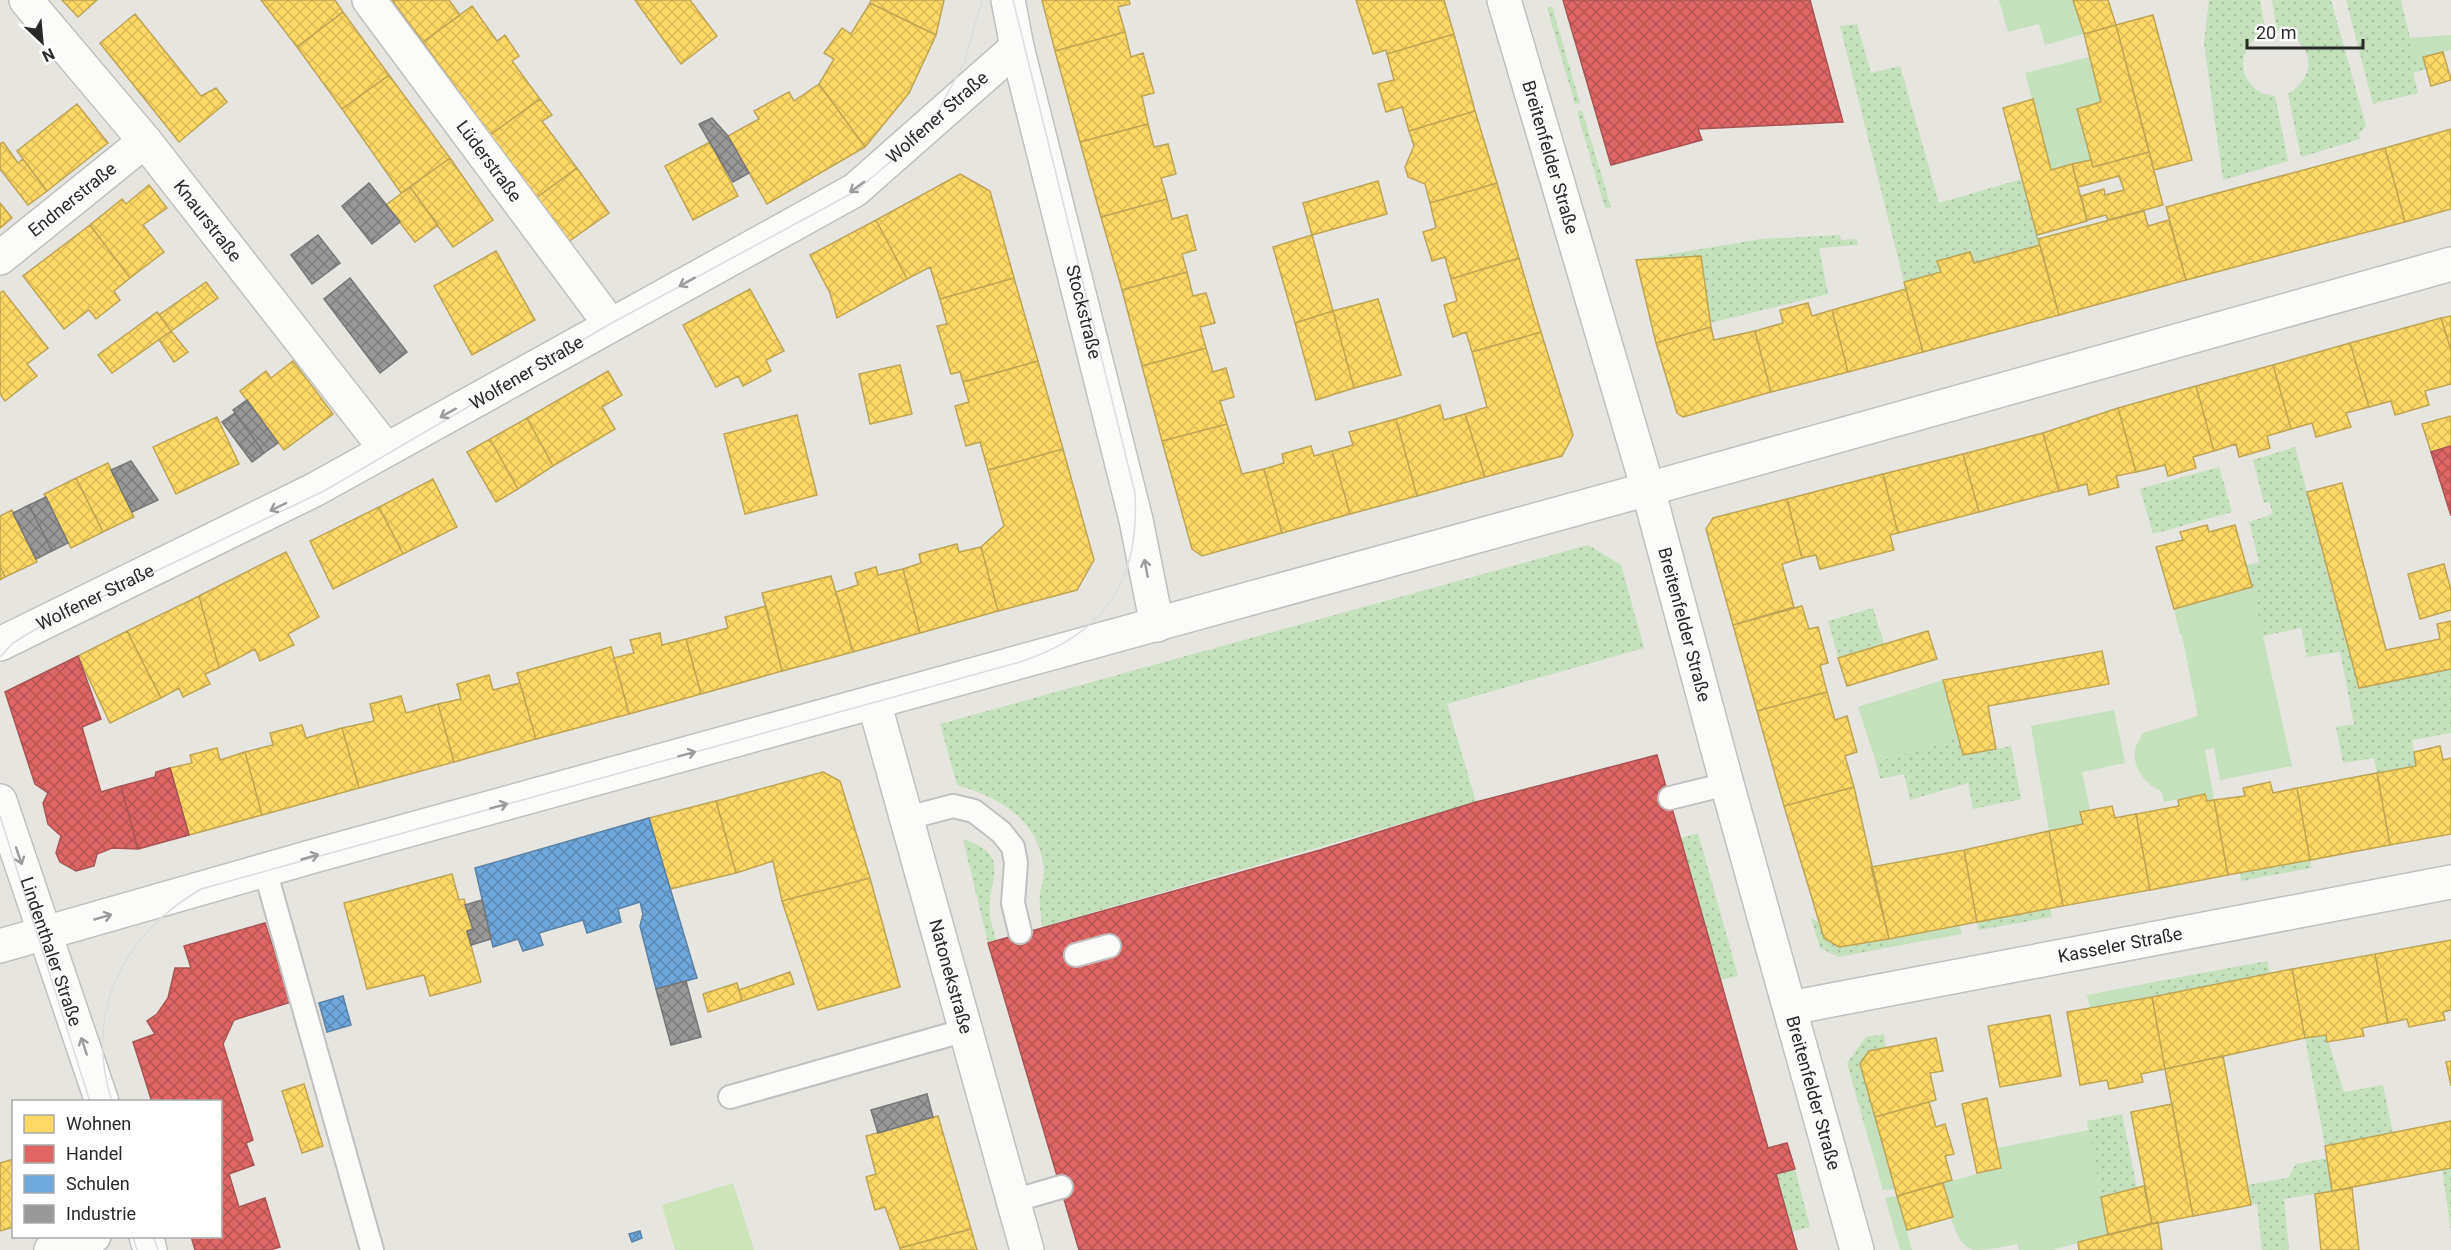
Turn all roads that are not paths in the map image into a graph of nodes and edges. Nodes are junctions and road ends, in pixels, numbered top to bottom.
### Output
1 (26, 0) edge
2 (369, 0) edge
3 (1008, 0) edge
4 (1504, 0) edge
5 (1017, 47) junction
6 (145, 141) junction
7 (0, 258) edge
8 (2451, 264) edge
9 (610, 324) junction
10 (385, 448) junction
11 (1647, 489) junction
12 (1158, 625) junction
13 (0, 644) edge
14 (874, 702) junction
15 (1726, 784) junction
16 (1670, 798) dead end
17 (0, 801) edge
18 (907, 818) junction
19 (265, 870) junction
20 (2451, 882) edge
21 (1020, 932) dead end
22 (47, 933) junction
23 (0, 946) edge
24 (1109, 946) dead end
25 (1076, 955) dead end
26 (1790, 1008) junction
27 (966, 1030) junction
28 (730, 1097) dead end
29 (102, 1100) edge
30 (1061, 1187) dead end
31 (1013, 1201) junction
32 (88, 1238) edge
33 (51, 1250) edge
34 (372, 1250) edge
35 (1027, 1250) edge
36 (1857, 1250) edge

1 - 6 street, Knaurstraße
2 - 9 street, Lüderstraße
3 - 5 street, Stockstraße
4 - 11 street, Breitenfelder Straße
5 -> 9 street, Wolfener Straße
12 -> 5 street, Stockstraße
6 - 7 street, Endnerstraße
6 - 10 street, Knaurstraße
8 - 11 street
9 -> 10 street, Wolfener Straße
10 -> 13 street, Wolfener Straße
11 - 12 street
11 - 15 street, Breitenfelder Straße
12 - 14 street
14 - 18 street, Natonekstraße
19 -> 14 street
15 - 16 lane
15 - 26 street, Breitenfelder Straße
17 -> 22 street, Lindenthaler Straße
18 - 21 lane
18 - 27 street, Natonekstraße
22 -> 19 street
19 - 34 lane
20 - 26 street, Kasseler Straße
22 - 23 street
29 -> 22 street, Lindenthaler Straße
24 - 25 lane
26 - 36 street, Breitenfelder Straße
27 - 28 lane
27 - 31 street, Natonekstraße
30 - 31 lane
31 - 35 street, Natonekstraße
32 - 33 street

